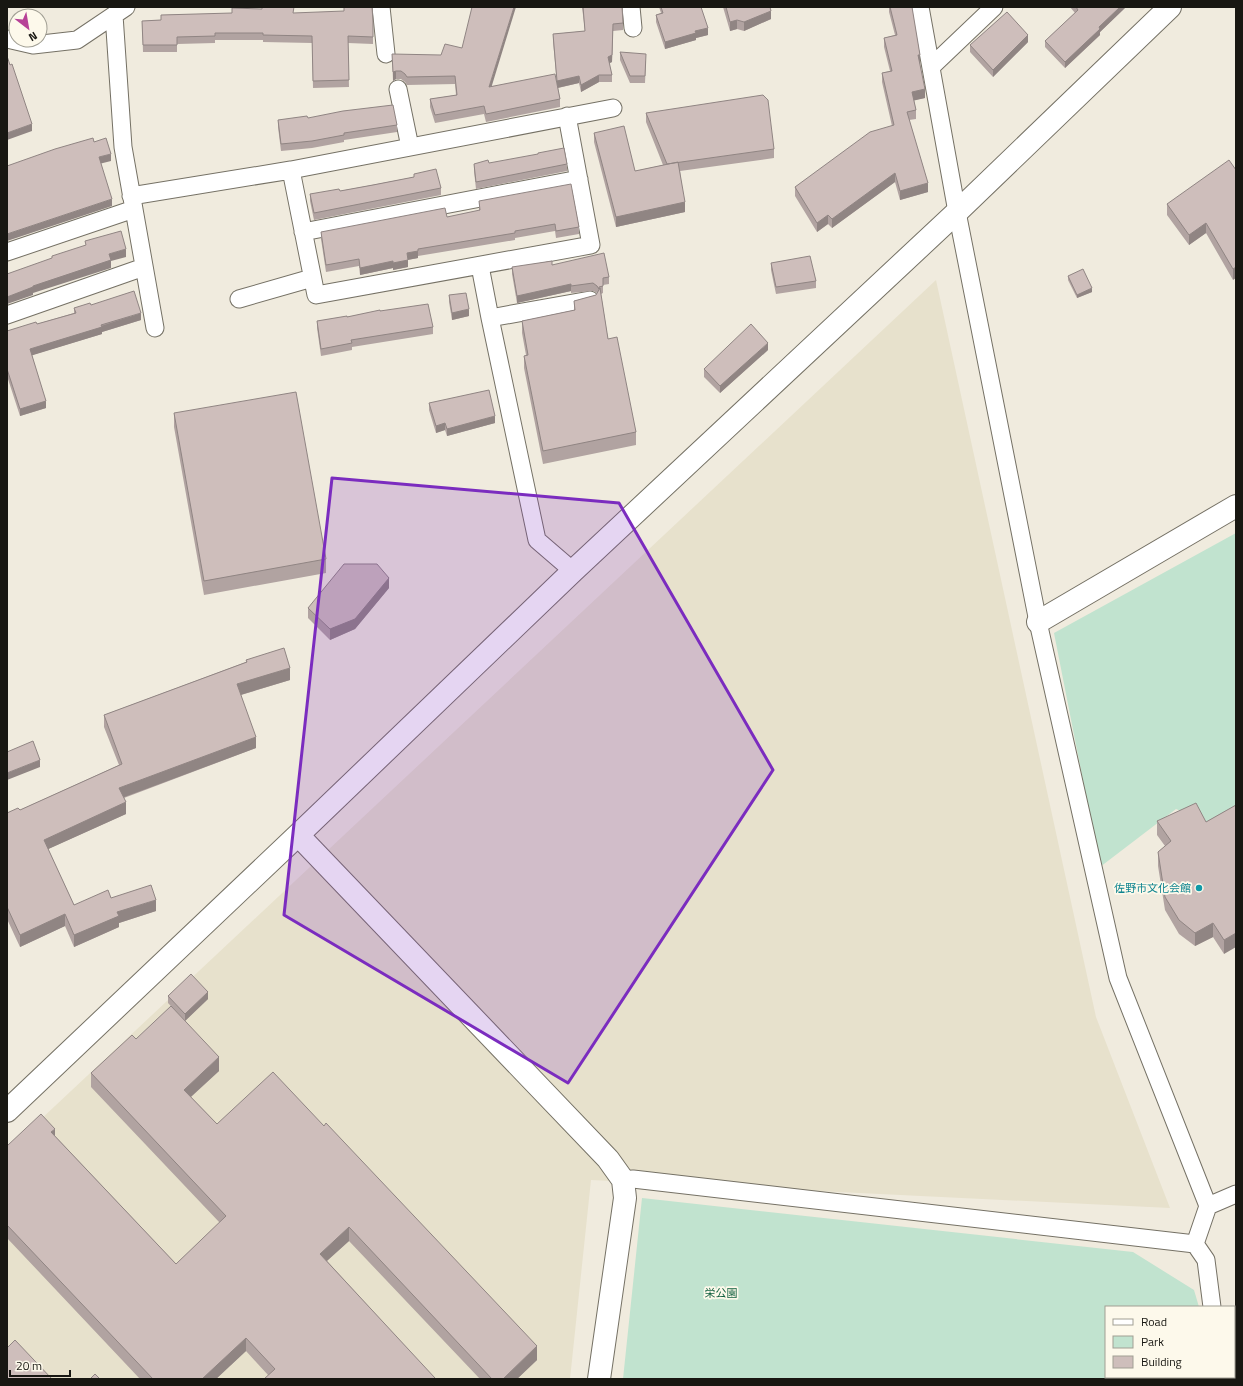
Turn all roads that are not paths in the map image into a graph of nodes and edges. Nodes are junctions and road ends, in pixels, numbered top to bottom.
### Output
1 (381, 7) edge
2 (631, 7) edge
3 (920, 7) edge
4 (994, 7) edge
5 (1170, 7) edge
6 (120, 11) edge
7 (633, 28) dead end
8 (7, 39) edge
9 (386, 54) dead end
10 (931, 67) junction
11 (398, 89) dead end
12 (613, 108) dead end
13 (567, 116) junction
14 (410, 147) junction
15 (291, 170) junction
16 (579, 179) junction
17 (132, 202) junction
18 (957, 212) junction
19 (303, 232) junction
20 (7, 252) edge
21 (480, 266) junction
22 (144, 267) junction
23 (312, 278) junction
24 (239, 299) dead end
25 (590, 300) edge
26 (7, 315) edge
27 (490, 318) junction
28 (155, 328) dead end
29 (1236, 506) edge
30 (573, 571) junction
31 (1038, 622) junction
32 (298, 835) junction
33 (7, 1111) edge
34 (622, 1180) junction
35 (1236, 1194) edge
36 (1208, 1206) junction
37 (1196, 1244) junction
38 (1212, 1306) edge
39 (599, 1379) edge

1 - 9 street
2 - 7 street
3 - 10 street
4 - 10 street
5 - 18 street
6 - 8 street
6 - 17 street
10 - 18 street
11 - 14 street
12 - 13 street
13 - 14 street
13 - 16 street
14 - 15 street
15 - 17 street
15 - 19 street
16 - 19 street
16 - 21 street
17 - 20 street
17 - 22 street
18 - 30 street
18 - 31 street
19 - 23 street
21 - 23 street
21 - 27 street
22 - 26 street
22 - 28 street
23 - 24 street
25 - 27 street
27 - 30 street
29 - 31 street
30 - 32 street
31 - 36 street
32 - 33 street
32 - 34 street
34 - 37 street
34 - 39 street
35 - 36 street
36 - 37 street
37 - 38 street

